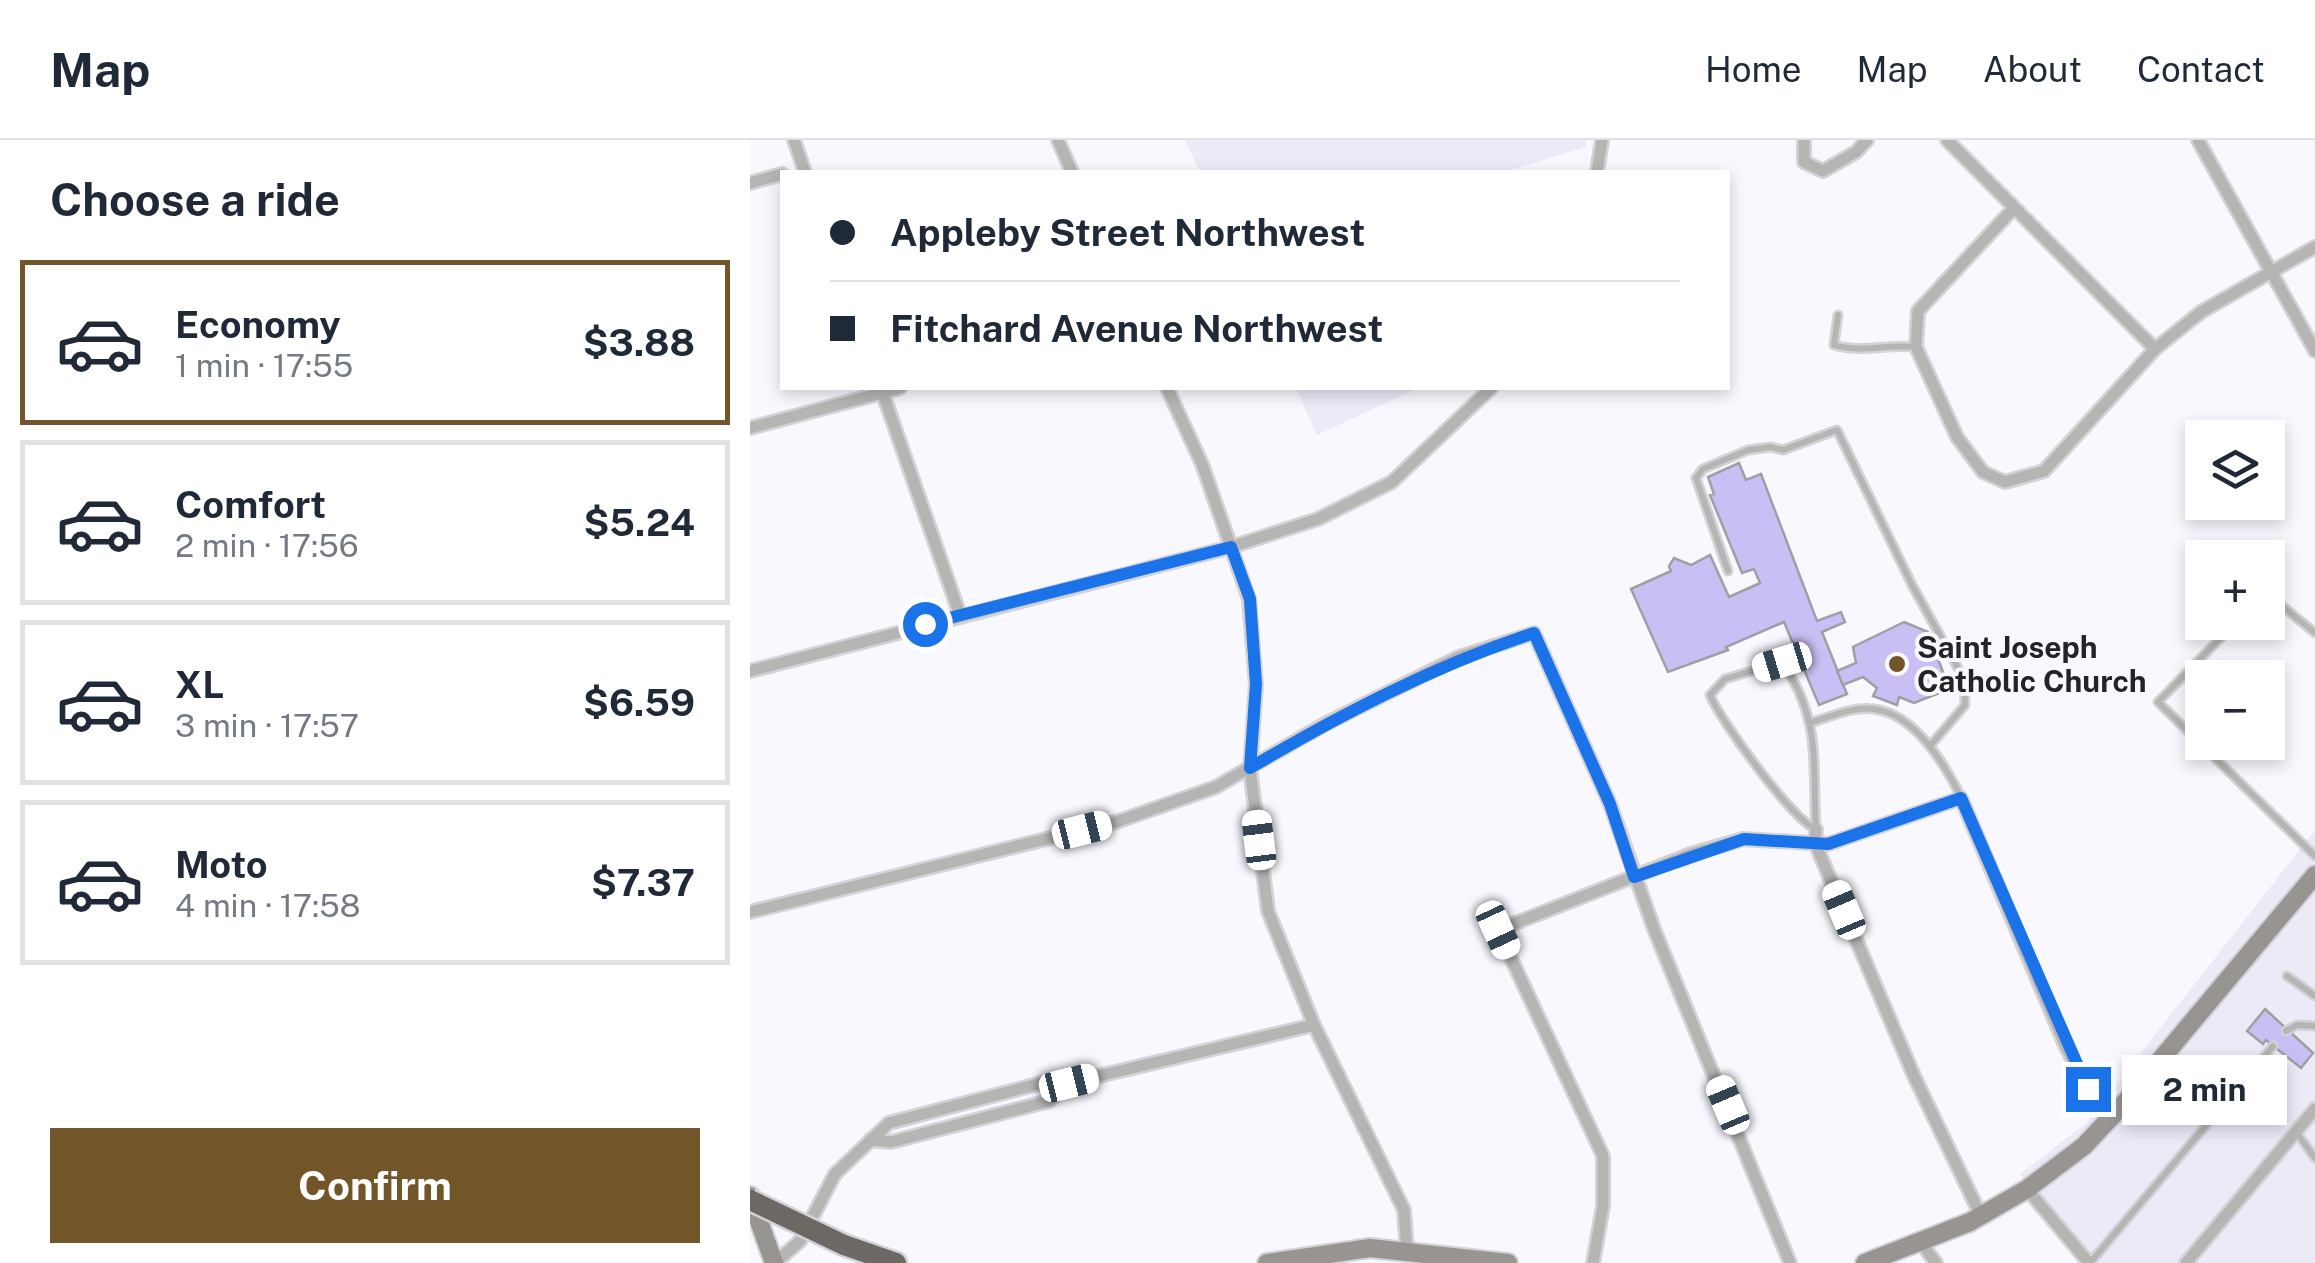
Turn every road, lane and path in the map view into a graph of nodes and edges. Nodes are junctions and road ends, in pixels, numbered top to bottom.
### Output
1 (794, 140) edge
2 (1058, 140) edge
3 (1602, 140) edge
4 (1804, 140) edge
5 (1867, 140) edge
6 (1947, 140) edge
7 (2198, 140) edge
8 (804, 170) edge
9 (1071, 170) edge
10 (1596, 170) edge
11 (780, 174) edge
12 (750, 183) edge
13 (2013, 208) junction
14 (2315, 247) edge
15 (2268, 274) junction
16 (1838, 315) dead end
17 (1916, 347) junction
18 (2155, 348) junction
19 (2315, 351) edge
20 (882, 390) edge
21 (1168, 390) edge
22 (1489, 390) edge
23 (750, 428) edge
24 (1231, 547) junction
25 (1728, 571) dead end
26 (2285, 608) edge
27 (960, 615) junction
28 (2315, 633) edge
29 (2218, 640) edge
30 (750, 671) edge
31 (1812, 722) junction
32 (1930, 746) junction
33 (1250, 768) junction
34 (1961, 798) junction
35 (1816, 829) junction
36 (1815, 844) junction
37 (2315, 856) edge
38 (1634, 877) junction
39 (2315, 877) edge
40 (750, 912) edge
41 (2288, 976) dead end
42 (2315, 996) edge
43 (1314, 1024) junction
44 (2315, 1026) edge
45 (2286, 1031) dead end
46 (2273, 1046) dead end
47 (1069, 1083) junction
48 (2315, 1109) edge
49 (2118, 1110) junction
50 (2296, 1132) junction
51 (870, 1140) junction
52 (2315, 1158) edge
53 (2027, 1189) junction
54 (750, 1198) edge
55 (1981, 1216) junction
56 (1922, 1244) junction
57 (844, 1245) junction
58 (1408, 1252) junction
59 (775, 1263) edge
60 (881, 1263) edge
61 (896, 1263) edge
62 (1267, 1263) edge
63 (1508, 1263) edge
64 (1592, 1263) edge
65 (1790, 1263) edge
66 (1865, 1263) edge
67 (1936, 1263) edge
68 (2090, 1263) edge
69 (2186, 1263) edge

1 - 8 street
2 - 9 street
3 - 10 street
4 - 5 street
6 - 13 street
7 - 15 street
11 - 12 street
13 - 17 street
13 - 18 street
14 - 15 street
15 - 18 street
15 - 19 street
16 - 17 lane
17 - 18 street
20 - 23 street
20 - 27 street
21 - 24 street
22 - 24 street
24 - 27 street
24 - 33 street
25 - 32 lane
26 - 28 lane
27 - 30 street
29 - 37 lane
31 - 32 lane
31 - 35 lane
31 - 35 lane
32 - 34 lane
33 - 38 street
33 - 40 street
33 - 43 street
34 - 36 street
34 - 49 street
35 - 36 street
36 - 38 street
36 - 55 street
38 - 64 street
38 - 65 street
39 - 49 main road
41 - 42 lane
43 - 47 street
43 - 58 street
44 - 45 lane
46 - 68 lane
47 - 51 street
47 - 51 street
48 - 50 street
49 - 53 main road
50 - 52 lane
50 - 69 street
51 - 59 street
53 - 55 main road
53 - 68 street
54 - 57 highway, bridge
54 - 59 main road
55 - 56 main road
56 - 66 main road
56 - 67 street
57 - 60 highway
57 - 61 highway
58 - 62 main road
58 - 63 main road

